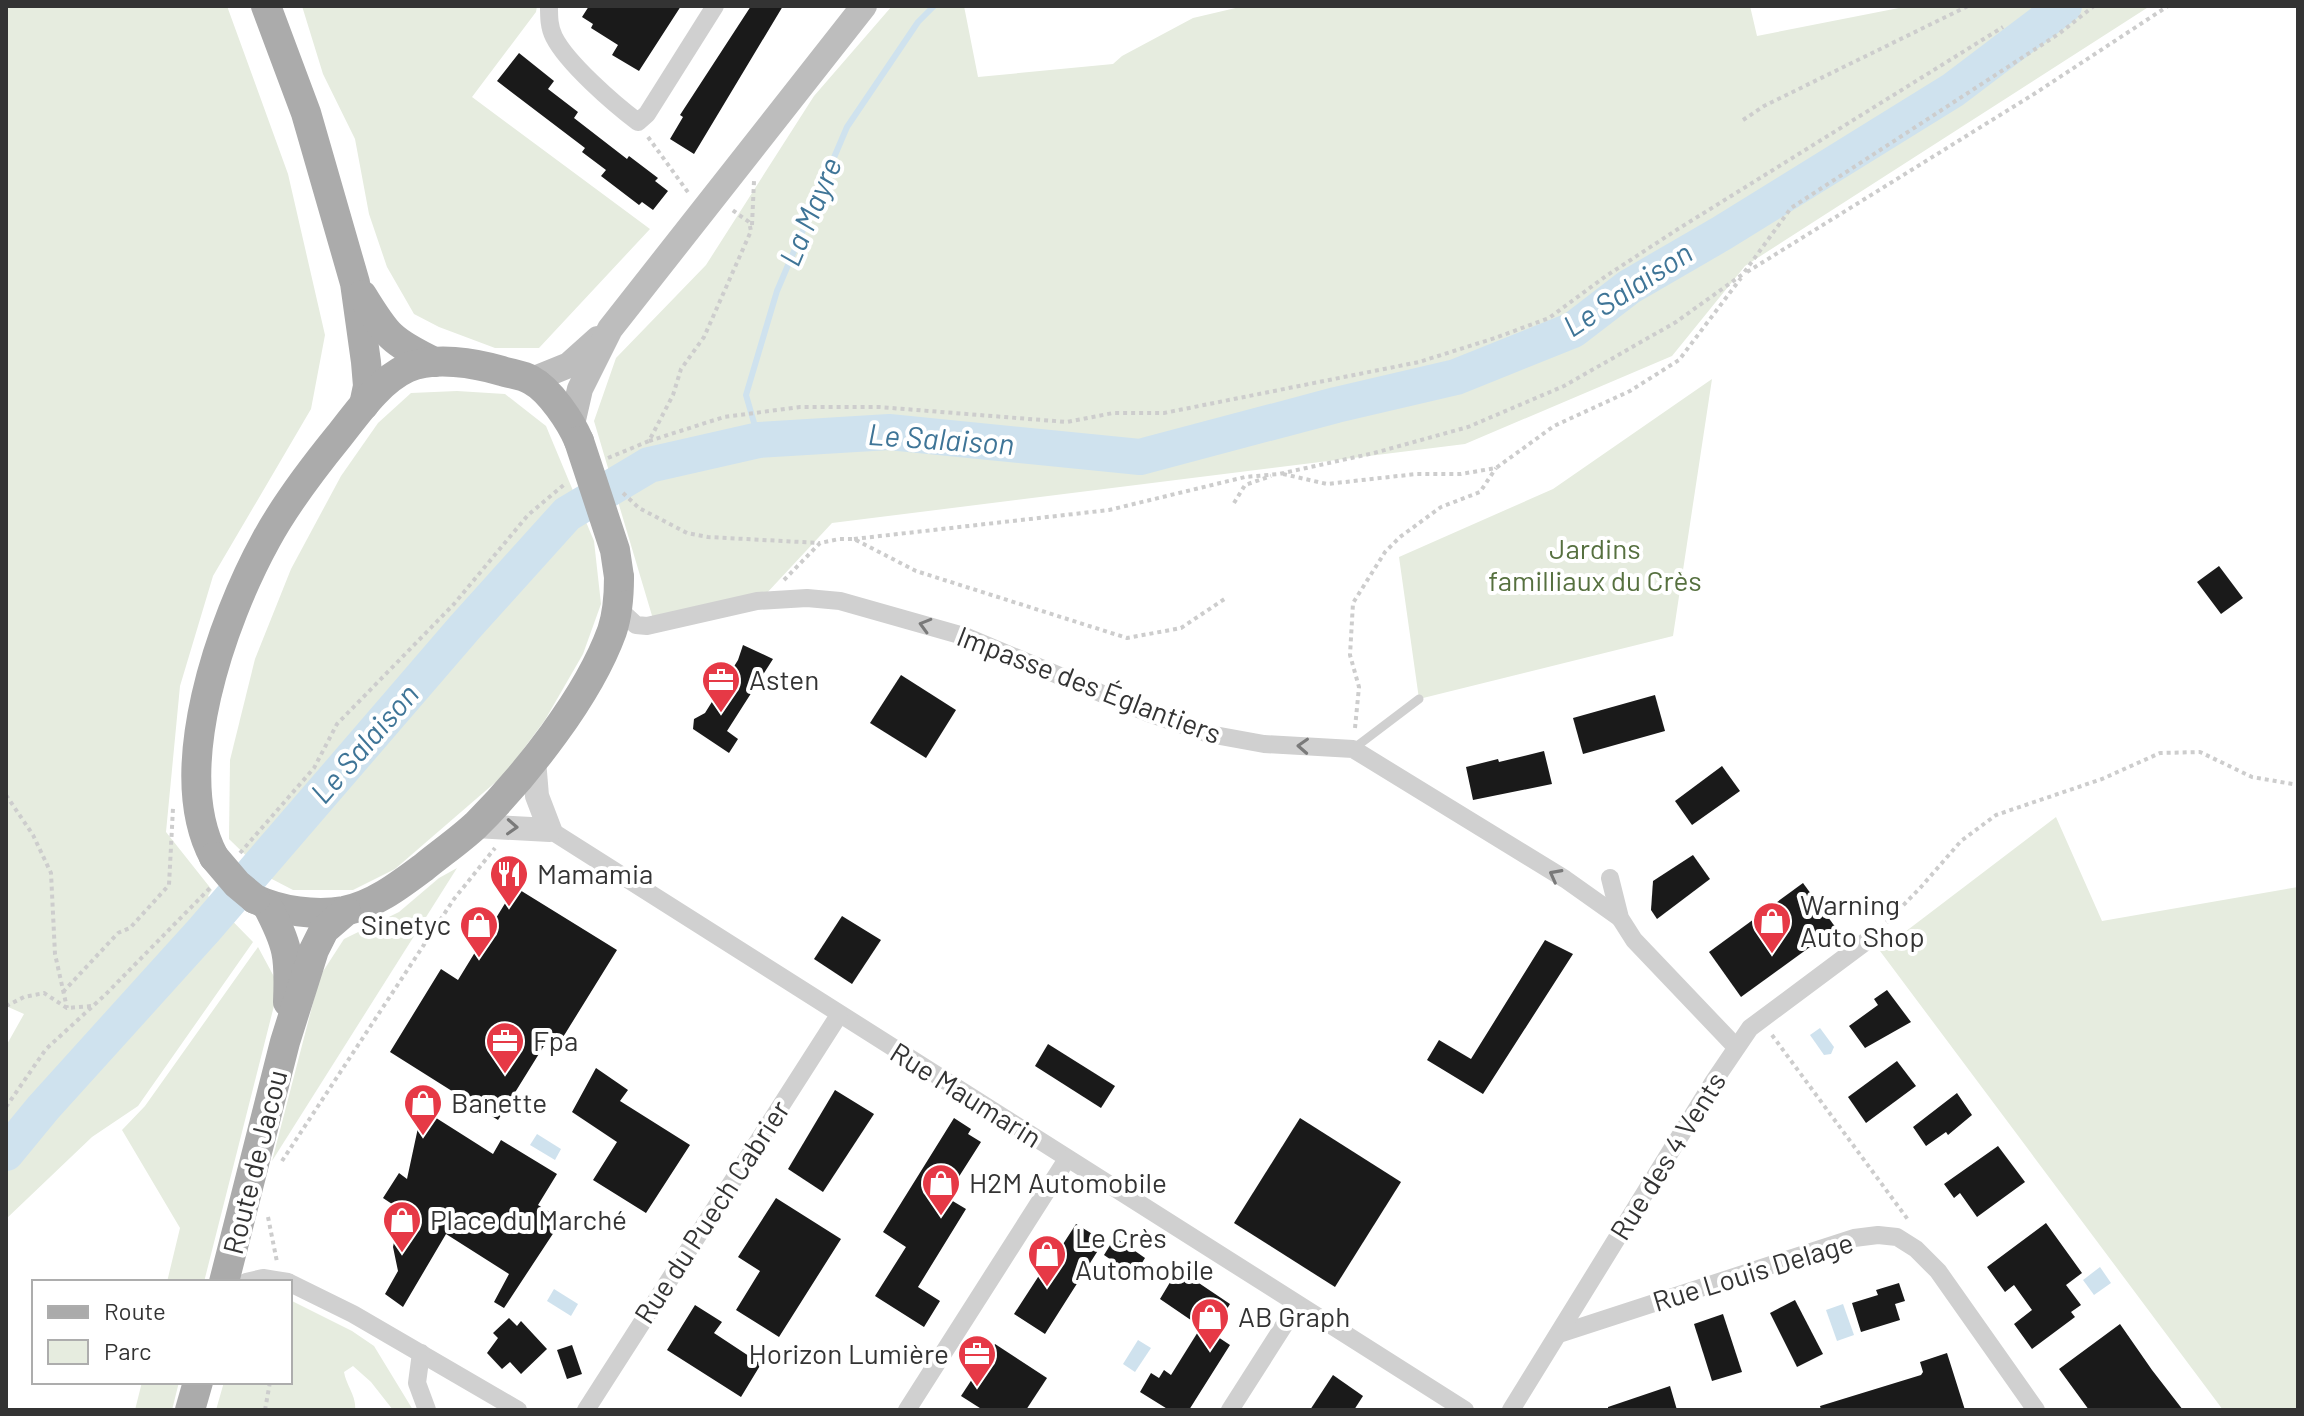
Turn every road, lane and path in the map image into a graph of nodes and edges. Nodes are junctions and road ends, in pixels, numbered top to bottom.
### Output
1 (266, 6) edge
2 (549, 6) edge
3 (715, 6) edge
4 (864, 6) edge
5 (1968, 6) edge
6 (2094, 6) edge
7 (2168, 6) edge
8 (2003, 27) dead end
9 (1743, 120) dead end
10 (638, 122) junction
11 (744, 157) junction
12 (702, 210) junction
13 (751, 231) junction
14 (1743, 274) junction
15 (355, 283) junction
16 (610, 329) junction
17 (434, 362) junction
18 (532, 380) junction
19 (364, 405) junction
20 (575, 433) junction
21 (649, 441) junction
22 (602, 462) dead end
23 (1496, 468) junction
24 (1279, 474) junction
25 (567, 482) dead end
26 (616, 485) dead end
27 (1234, 503) dead end
28 (854, 539) junction
29 (820, 543) junction
30 (1226, 598) dead end
31 (757, 601) junction
32 (617, 613) junction
33 (1419, 699) dead end
34 (1353, 749) junction
35 (534, 760) junction
36 (2298, 785) edge
37 (6, 795) edge
38 (173, 805) dead end
39 (475, 826) junction
40 (513, 827) junction
41 (550, 830) junction
42 (246, 846) dead end
43 (1610, 878) dead end
44 (205, 893) dead end
45 (261, 902) junction
46 (346, 911) junction
47 (1620, 918) junction
48 (1868, 940) joint
49 (63, 992) junction
50 (6, 1006) edge
51 (94, 1006) junction
52 (67, 1008) junction
53 (839, 1015) junction
54 (1761, 1020) junction
55 (285, 1042) junction
56 (1736, 1047) junction
57 (6, 1107) edge
58 (1067, 1159) junction
59 (274, 1172) dead end
60 (269, 1205) dead end
61 (268, 1217) junction
62 (1916, 1233) dead end
63 (263, 1238) dead end
64 (225, 1280) edge
65 (273, 1280) edge
66 (292, 1289) edge
67 (1297, 1305) junction
68 (1559, 1334) junction
69 (421, 1353) junction
70 (197, 1384) edge
71 (270, 1384) edge
72 (190, 1410) edge
73 (265, 1410) edge
74 (427, 1410) edge
75 (518, 1410) edge
76 (586, 1410) edge
77 (907, 1410) edge
78 (1230, 1410) edge
79 (1465, 1410) edge
80 (1511, 1410) edge
81 (2036, 1410) edge

1 - 15 main road
2 - 10 street
3 - 10 street
4 - 11 main road
5 - 9 path
6 - 14 path
7 - 14 path
8 - 21 path
10 - 12 path
11 - 12 main road
11 - 13 path
12 - 13 path
12 - 16 main road
13 - 21 path
14 - 23 path
14 - 24 path
15 - 17 main road
15 - 19 main road
16 - 18 main road
16 - 20 main road
17 - 18 main road
17 - 19 main road
18 - 20 main road
19 - 45 main road, Route de Jacou, bridge
20 - 32 main road, bridge
21 - 22 path
23 - 24 path
23 - 34 path
24 - 27 path
24 - 28 path
25 - 42 path
26 - 29 path
28 - 29 path
28 - 30 path
29 - 31 path
31 - 32 street, Impasse des Églantiers
34 -> 31 street, Impasse des Églantiers
32 - 35 main road
33 - 34 lane
47 -> 34 street, Impasse des Églantiers
35 - 39 main road
35 - 41 street
36 - 48 path
37 - 49 path
38 - 49 path
39 - 40 street
39 - 46 main road
40 - 41 street
40 - 59 path
41 - 53 street, Rue Maumarin
43 - 47 street, Impasse des Églantiers
44 - 51 path
45 - 46 main road
45 - 55 main road, Route de Jacou
46 - 55 main road, Route de Jacou
47 - 56 street, Impasse des Églantiers
48 - 54 street, Rue des 4 Vents
49 - 52 path
50 - 52 path
51 - 52 path
51 - 57 path
53 - 58 street, Rue Maumarin
53 - 76 street, Rue du Puech Cabrier
54 - 56 street, Rue des 4 Vents
54 - 62 path
55 - 64 main road, Route de Jacou
56 - 68 street, Rue des 4 Vents
58 - 67 street, Rue Maumarin
58 - 77 street
60 - 61 path
61 - 63 path
61 - 65 path
66 - 69 street
67 - 78 street
67 - 79 street, Rue Maumarin
68 - 80 street, Rue des 4 Vents
68 - 81 street, Rue Louis Delage
69 - 74 street
69 - 75 street
70 - 72 main road
71 - 73 path

